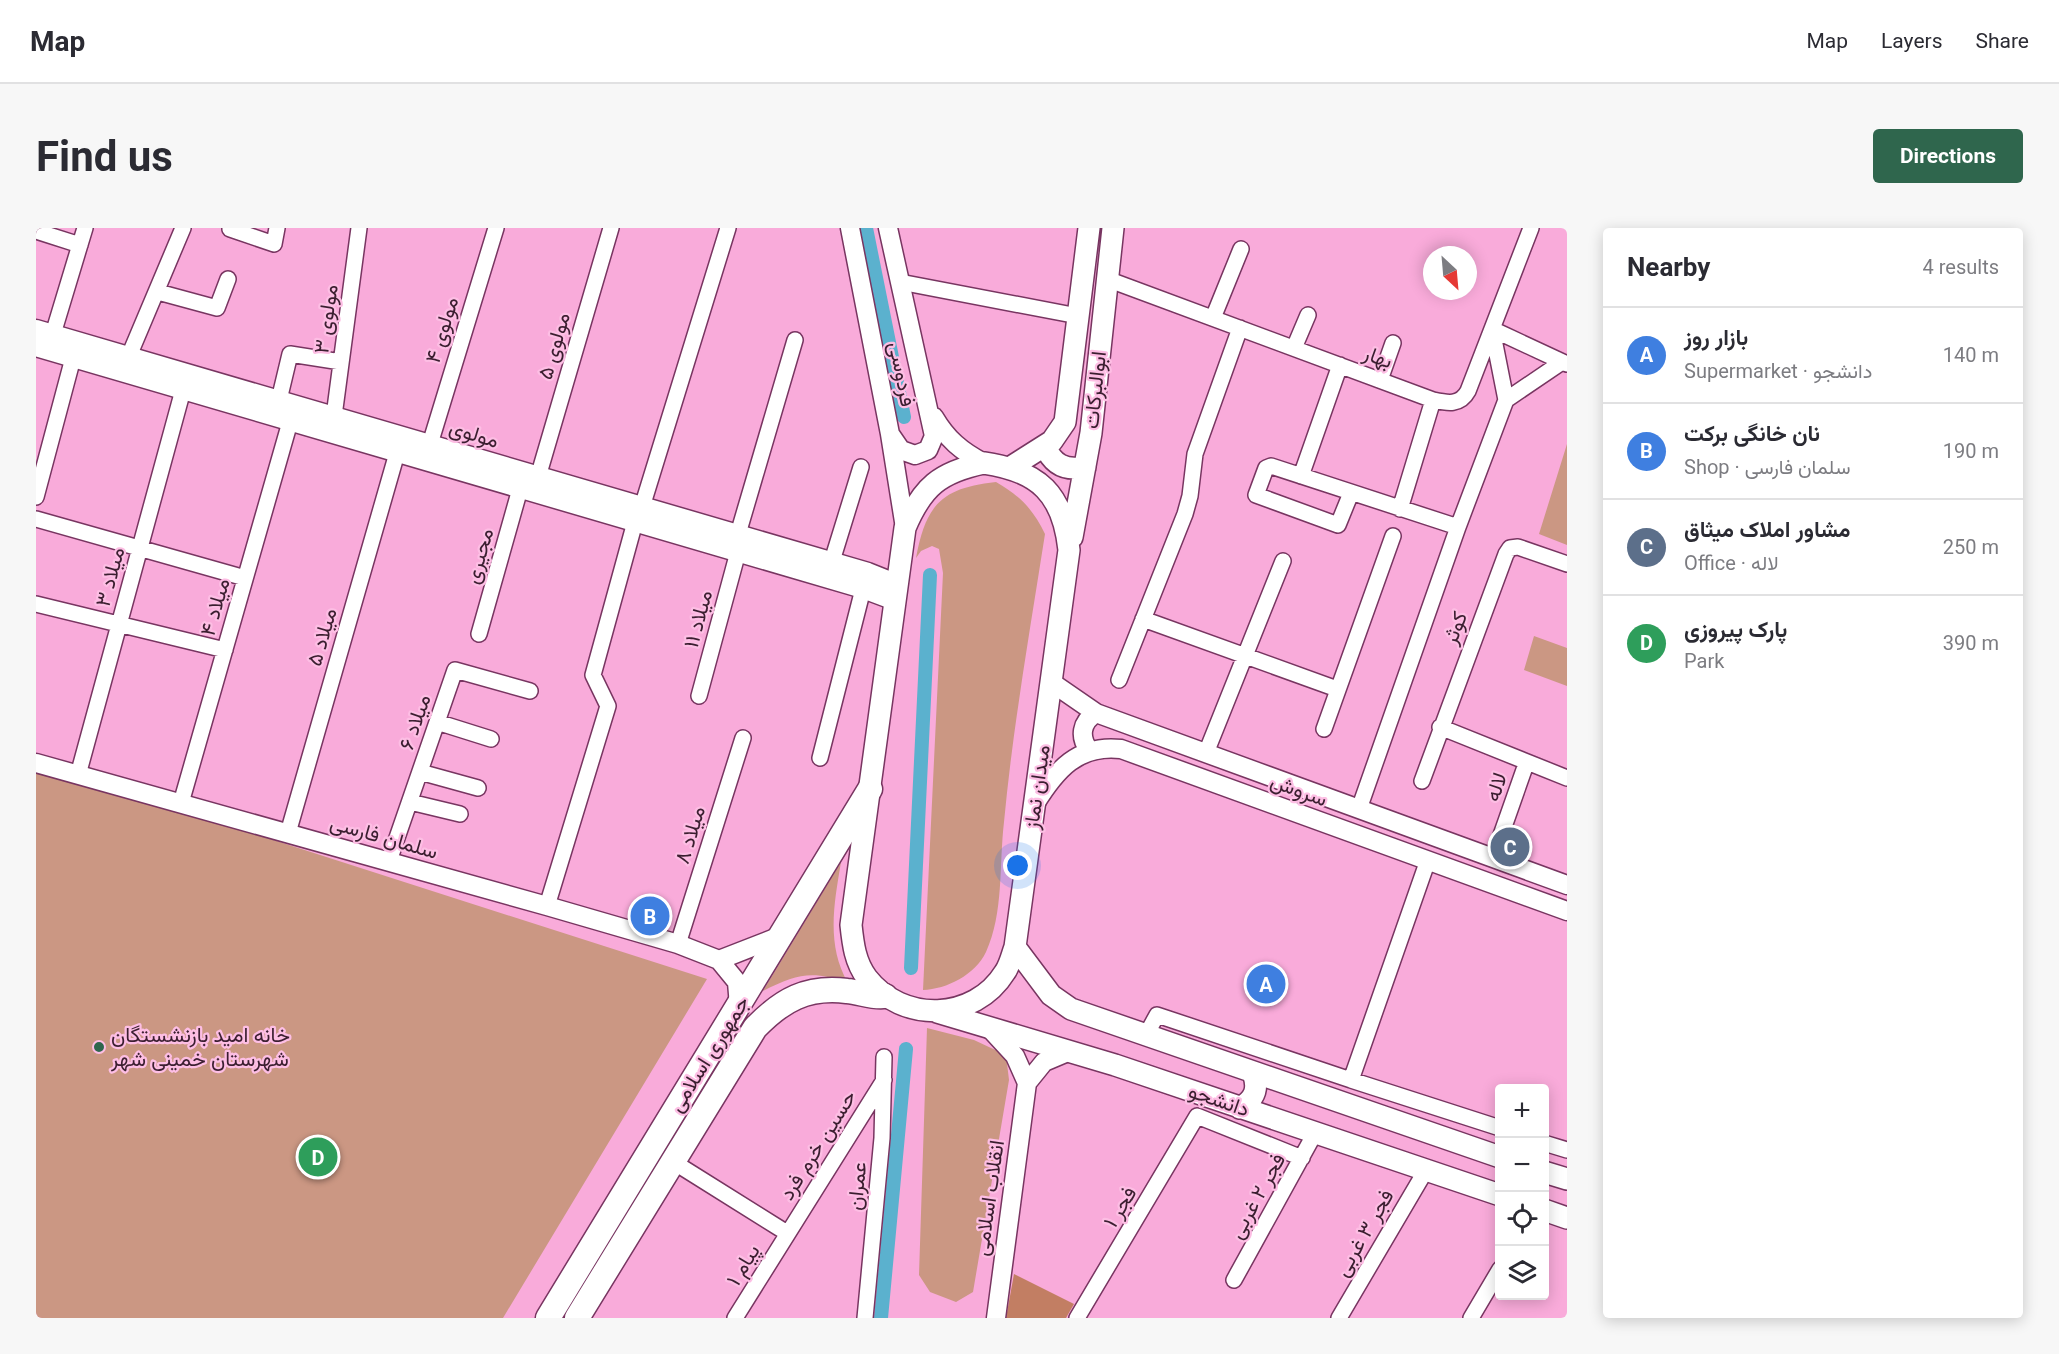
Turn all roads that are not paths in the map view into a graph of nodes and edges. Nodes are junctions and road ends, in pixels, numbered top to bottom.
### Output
1 (85, 228) edge
2 (183, 228) edge
3 (277, 228) edge
4 (359, 228) edge
5 (495, 228) edge
6 (611, 228) edge
7 (728, 228) edge
8 (850, 228) edge
9 (888, 228) edge
10 (1089, 228) edge
11 (1113, 228) edge
12 (1531, 228) edge
13 (230, 229) edge
14 (36, 231) edge
15 (80, 245) junction
16 (1241, 249) dead end
17 (228, 279) dead end
18 (1107, 279) junction
19 (900, 282) junction
20 (158, 292) junction
21 (1308, 315) dead end
22 (1078, 316) junction
23 (1213, 318) junction
24 (1240, 328) junction
25 (1492, 330) junction
26 (45, 332) edge
27 (795, 340) dead end
28 (1393, 343) dead end
29 (36, 347) edge
30 (1294, 348) junction
31 (129, 356) junction
32 (74, 358) junction
33 (341, 362) junction
34 (1565, 363) edge
35 (1340, 366) junction
36 (1380, 380) junction
37 (183, 390) junction
38 (279, 400) junction
39 (1433, 400) junction
40 (1506, 400) junction
41 (928, 408) junction
42 (334, 416) junction
43 (290, 422) junction
44 (364, 434) junction
45 (890, 434) junction
46 (430, 444) junction
47 (1045, 446) junction
48 (397, 453) junction
49 (984, 463) junction
50 (861, 467) dead end
51 (1011, 467) junction
52 (1085, 467) junction
53 (1301, 476) junction
54 (538, 477) junction
55 (520, 489) junction
56 (1351, 493) junction
57 (36, 497) edge
58 (1400, 508) junction
59 (639, 514) junction
60 (36, 519) edge
61 (1458, 527) junction
62 (905, 528) junction
63 (1393, 536) dead end
64 (738, 543) junction
65 (140, 548) junction
66 (1069, 550) junction
67 (832, 561) junction
68 (1282, 561) dead end
69 (1567, 564) edge
70 (245, 578) junction
71 (866, 580) junction
72 (896, 592) junction
73 (36, 604) edge
74 (1143, 619) junction
75 (119, 624) junction
76 (479, 634) dead end
77 (225, 650) junction
78 (1245, 656) junction
79 (1119, 680) dead end
80 (1051, 682) junction
81 (1337, 689) junction
82 (530, 691) dead end
83 (699, 696) dead end
84 (1096, 713) junction
85 (437, 722) junction
86 (1440, 728) junction
87 (1324, 729) dead end
88 (743, 738) dead end
89 (491, 740) dead end
90 (1089, 750) junction
91 (1206, 753) junction
92 (820, 758) dead end
93 (36, 763) edge
94 (1526, 764) junction
95 (420, 772) junction
96 (78, 775) junction
97 (1567, 777) edge
98 (1422, 781) dead end
99 (478, 788) dead end
100 (870, 789) junction
101 (410, 802) junction
102 (181, 803) junction
103 (1034, 805) junction
104 (1359, 809) junction
105 (460, 814) dead end
106 (288, 833) junction
107 (1493, 858) junction
108 (1428, 860) junction
109 (389, 861) junction
110 (1567, 885) edge
111 (548, 906) junction
112 (1567, 911) edge
113 (783, 935) junction
114 (678, 944) junction
115 (1015, 947) junction
116 (719, 960) junction
117 (885, 996) junction
118 (739, 1006) junction
119 (937, 1012) junction
120 (991, 1030) junction
121 (1145, 1037) junction
122 (1070, 1051) junction
123 (884, 1057) dead end
124 (1253, 1073) junction
125 (884, 1080) junction
126 (1351, 1080) junction
127 (1028, 1083) junction
128 (1287, 1085) junction
129 (1240, 1108) junction
130 (1274, 1119) junction
131 (1495, 1126) edge
132 (1316, 1133) junction
133 (1549, 1144) edge
134 (1567, 1150) edge
135 (1495, 1155) edge
136 (1302, 1158) junction
137 (672, 1161) junction
138 (1426, 1170) junction
139 (1549, 1173) edge
140 (1567, 1179) edge
141 (1495, 1193) edge
142 (1549, 1211) edge
143 (1567, 1218) edge
144 (787, 1233) junction
145 (575, 1274) junction
146 (1495, 1277) edge
147 (1234, 1280) dead end
148 (595, 1287) junction
149 (548, 1318) edge
150 (577, 1318) edge
151 (735, 1318) edge
152 (865, 1318) edge
153 (996, 1318) edge
154 (1077, 1318) edge
155 (1339, 1318) edge
156 (1471, 1318) edge

1 - 15 street
2 - 20 street
3 - 13 street
4 - 33 street, مولوی ۳
5 - 46 street, مولوی ۴
6 - 54 street, مولوی ۵
7 - 59 street
8 - 45 street, فردوسی
9 - 19 street, فردوسی
10 - 22 main road, ابوالبرکات
11 - 18 main road, ابوالبرکات
12 - 25 street, بهار
14 - 15 street
15 - 26 street
16 - 23 street
17 - 20 street
18 - 23 street, بهار
18 - 52 main road, ابوالبرکات
19 - 22 street
19 - 41 street, فردوسی
20 - 31 street
21 - 30 street
22 - 47 main road, ابوالبرکات
23 - 24 street, بهار
24 - 30 street, بهار
24 - 74 street
25 - 34 street
25 - 39 street, بهار
25 - 40 street
26 - 31 street, مولوی
27 - 64 street, میلاد ۱۱
28 - 36 street
29 - 32 street, مولوی
30 - 35 street, بهار
31 - 38 street, مولوی
32 - 37 street, مولوی
32 - 57 street
33 - 38 street
33 - 42 street, مولوی ۳
34 - 40 street
35 - 36 street, بهار
35 - 53 street
36 - 39 street, بهار
37 - 43 street, مولوی
37 - 65 street, میلاد ۳
38 - 42 street, مولوی
39 - 58 street
40 - 61 street
41 - 45 street, فردوسی
41 - 49 street
42 - 44 street, مولوی
43 - 44 street, مولوی
43 - 70 street, میلاد ۴
44 - 46 street, مولوی
44 - 48 street, مولوی
45 - 62 street, فردوسی
46 - 54 street, مولوی
47 - 51 main road, ابوالبرکات
47 - 52 main road
48 - 55 street, مولوی
48 - 106 street, میلاد ۵
49 - 51 main road, میدان نماز
49 - 62 main road, میدان نماز
50 - 67 street
51 - 66 main road, میدان نماز
52 - 66 main road, ابوالبرکات
53 - 56 street
53 - 56 street
54 - 59 street, مولوی
55 - 59 street, مولوی
55 - 76 street, مجیری
56 - 58 street
58 - 61 street
59 - 64 street, مولوی
59 - 111 street
60 - 65 street
61 - 104 street
62 - 72 main road, میدان نماز
63 - 81 street
64 - 67 street, مولوی
64 - 71 street, مولوی
64 - 83 street, میلاد ۱۱
65 - 70 street
65 - 75 street, میلاد ۳
66 - 80 main road, میدان نماز
67 - 71 street, مولوی
68 - 78 street
69 - 86 street, کوثر
70 - 77 street, میلاد ۴
71 - 72 street, مولوی
71 - 92 street
72 - 100 main road, میدان نماز
73 - 75 street
74 - 78 street
74 - 79 street
75 - 77 street
75 - 96 street, میلاد ۳
77 - 102 street, میلاد ۴
78 - 81 street
78 - 91 street
80 - 84 street, سروش
80 - 103 main road, میدان نماز
81 - 87 street
82 - 85 street, میلاد ۶
84 - 90 street
84 - 91 street, سروش
85 - 89 street
85 - 95 street, میلاد ۶
86 - 94 street
86 - 98 street, کوثر
88 - 114 street, میلاد ۸
90 - 103 street, سروش
90 - 108 street, سروش
91 - 104 street, سروش
93 - 96 street, سلمان فارسی
94 - 97 street
94 - 107 street, لاله
95 - 99 street
95 - 101 street, میلاد ۶
96 - 102 street, سلمان فارسی
100 - 113 main road, جمهوری اسلامی
100 - 117 main road, میدان نماز
101 - 105 street
101 - 109 street, میلاد ۶
102 - 106 street, سلمان فارسی
103 - 115 main road, میدان نماز
104 - 107 street, سروش
106 - 109 street, سلمان فارسی
107 - 110 street, سروش
108 - 112 street, سروش
108 - 126 street
109 - 111 street, سلمان فارسی
111 - 114 street, سلمان فارسی
113 - 116 street
113 - 118 main road, جمهوری اسلامی
114 - 116 street, سلمان فارسی
115 - 119 main road, میدان نماز
115 - 121 main road, دانشجو
116 - 118 street
117 - 119 main road, میدان نماز
117 - 137 main road, جمهوری اسلامی
118 - 145 main road, جمهوری اسلامی
119 - 120 main road, دانشجو
120 - 122 main road, دانشجو
120 - 127 street
121 - 124 main road, دانشجو
121 - 126 street
122 - 127 street
122 - 129 main road, دانشجو
123 - 125 street, عمران
124 - 128 main road, دانشجو
124 - 129 main road
125 - 144 street, حسین خرم فرد
125 - 152 street, عمران
126 - 131 street
127 - 153 street, انقلاب اسلامی
128 - 130 main road
128 - 135 main road, دانشجو
129 - 130 main road, دانشجو
130 - 132 main road, دانشجو
132 - 136 street, فجر ۲ غربی
132 - 138 main road, دانشجو
133 - 134 street
136 - 147 street, فجر ۲ غربی
136 - 154 street, فجر ۱
137 - 144 street
137 - 148 main road, جمهوری اسلامی
138 - 141 main road, دانشجو
138 - 155 street, فجر ۳ غربی
139 - 140 main road
142 - 143 main road
144 - 151 street, پیام ۱
145 - 148 main road
145 - 149 main road, جمهوری اسلامی
146 - 156 street
148 - 150 main road, جمهوری اسلامی

